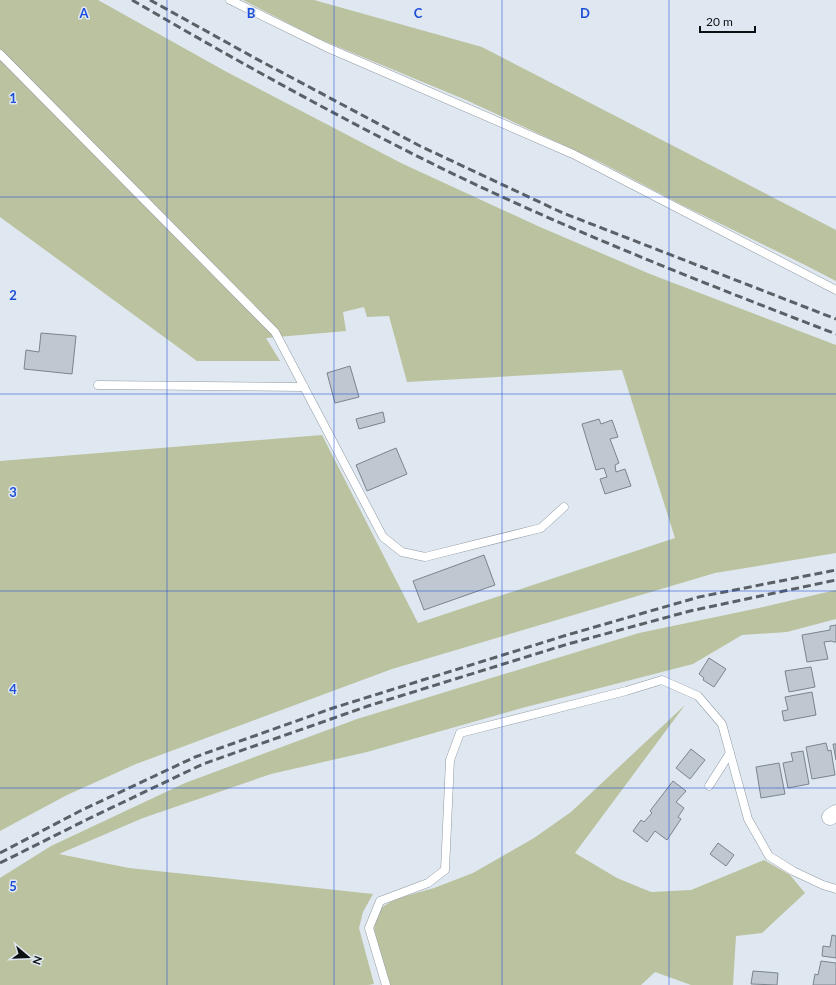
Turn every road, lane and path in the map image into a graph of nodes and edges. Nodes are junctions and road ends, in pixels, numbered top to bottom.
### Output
1 (230, 0) edge
2 (0, 54) edge
3 (836, 290) edge
4 (98, 385) dead end
5 (304, 387) junction
6 (564, 507) dead end
7 (730, 753) junction
8 (709, 786) dead end
9 (836, 889) edge
10 (386, 985) edge

1 - 3 lane
2 - 5 lane
4 - 5 lane
5 - 6 lane
7 - 8 lane
7 - 9 lane
7 - 10 lane

